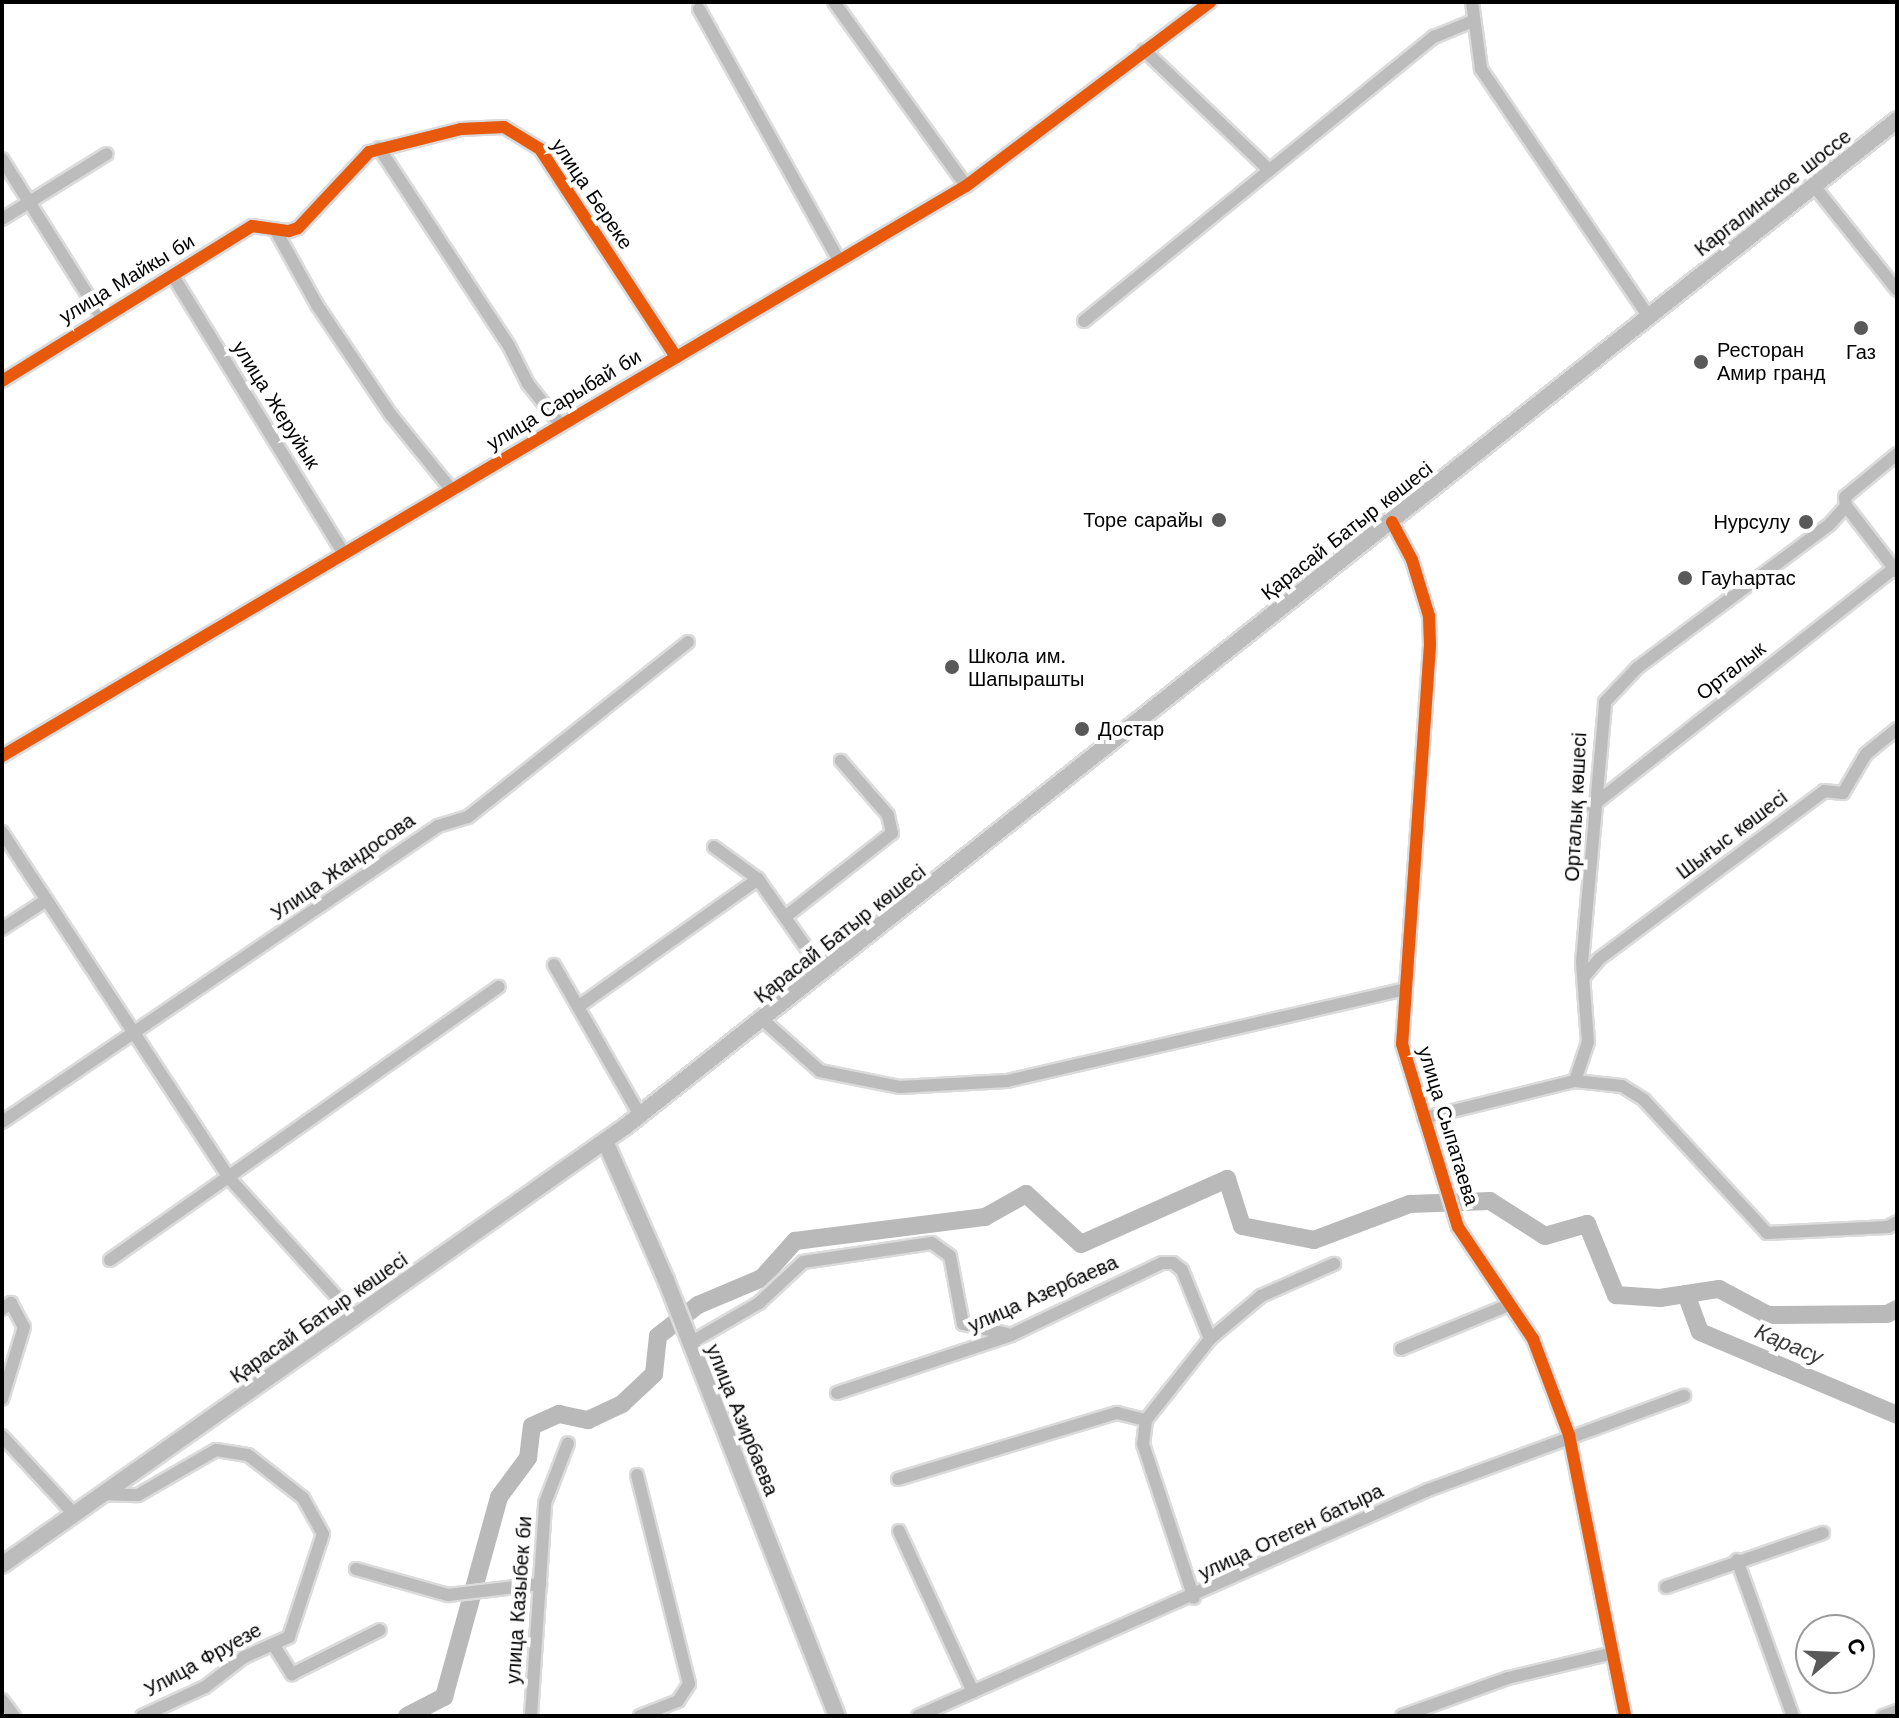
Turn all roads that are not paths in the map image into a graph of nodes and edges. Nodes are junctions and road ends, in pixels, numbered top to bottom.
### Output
1 (834, 2) edge
2 (1210, 2) edge
3 (1472, 2) edge
4 (699, 9) dead end
5 (1473, 21) junction
6 (1144, 50) junction
7 (1897, 120) edge
8 (379, 148) junction
9 (107, 154) dead end
10 (2, 159) edge
11 (1267, 168) junction
12 (966, 186) junction
13 (1814, 186) junction
14 (29, 204) junction
15 (2, 219) edge
16 (276, 231) junction
17 (839, 261) junction
18 (173, 276) junction
19 (1897, 290) edge
20 (1674, 297) joint
21 (101, 316) junction
22 (1649, 317) junction
23 (1084, 321) dead end
24 (676, 357) junction
25 (2, 381) edge
26 (561, 425) junction
27 (1897, 454) edge
28 (451, 489) junction
29 (1846, 506) junction
30 (1392, 522) junction
31 (344, 554) junction
32 (1896, 570) edge
33 (688, 642) dead end
34 (1897, 729) edge
35 (2, 756) edge
36 (841, 761) dead end
37 (1592, 806) junction
38 (2, 832) edge
39 (714, 847) dead end
40 (758, 879) junction
41 (45, 901) junction
42 (785, 917) junction
43 (2, 929) edge
44 (554, 965) dead end
45 (823, 972) junction
46 (1584, 977) junction
47 (499, 987) dead end
48 (1406, 989) junction
49 (578, 1007) junction
50 (763, 1020) junction
51 (130, 1035) junction
52 (1575, 1081) junction
53 (640, 1115) junction
54 (1424, 1118) junction
55 (2, 1122) edge
56 (605, 1141) junction
57 (230, 1179) junction
58 (1897, 1222) edge
59 (110, 1260) dead end
60 (1334, 1264) dead end
61 (1509, 1305) junction
62 (2, 1309) edge
63 (355, 1317) junction
64 (1011, 1335) junction
65 (688, 1339) junction
66 (1210, 1339) junction
67 (1401, 1349) dead end
68 (837, 1393) dead end
69 (1684, 1396) dead end
70 (2, 1399) edge
71 (1146, 1420) junction
72 (1569, 1435) junction
73 (2, 1436) edge
74 (568, 1443) dead end
75 (637, 1475) dead end
76 (898, 1479) dead end
77 (103, 1494) junction
78 (74, 1514) junction
79 (899, 1531) dead end
80 (1823, 1533) dead end
81 (1737, 1560) junction
82 (2, 1565) edge
83 (356, 1569) dead end
84 (540, 1584) junction
85 (1666, 1587) dead end
86 (1194, 1598) junction
87 (380, 1630) dead end
88 (273, 1644) junction
89 (1613, 1653) junction
90 (973, 1692) junction
91 (2, 1700) edge
92 (1897, 1711) edge
93 (14, 1716) edge
94 (142, 1716) edge
95 (531, 1716) edge
96 (640, 1716) edge
97 (837, 1716) edge
98 (918, 1716) edge
99 (1402, 1716) edge
100 (1625, 1716) edge
101 (1793, 1716) edge
102 (1883, 1716) edge

1 - 12 street
2 - 6 street, улица Сарыбай би
3 - 5 street
4 - 17 street
5 - 11 street
5 - 22 street
6 - 11 street
6 - 12 street, улица Сарыбай би
7 - 13 main road, Каргалинское шоссе
8 - 16 street, улица Береке
8 - 24 street, улица Береке
8 - 26 street
9 - 14 street
10 - 14 street
11 - 23 street
12 - 17 street, улица Сарыбай би
13 - 19 street
13 - 20 main road, Каргалинское шоссе
14 - 15 street
14 - 21 street
16 - 18 street, улица Майкы би
16 - 28 street
17 - 24 street, улица Сарыбай би
18 - 21 street, улица Майкы би
18 - 31 street, улица Жеруйык
20 - 22 main road, Қарасай Батыр көшесі
21 - 25 street, улица Майкы би
22 - 30 main road, Қарасай Батыр көшесі
24 - 26 street, улица Сарыбай би
26 - 28 street, улица Сарыбай би
27 - 29 street, Орталық көшесі
28 - 31 street, улица Сарыбай би
29 - 32 street
29 - 37 street, Орталық көшесі
30 - 45 main road, Қарасай Батыр көшесі
30 - 48 street, улица Сыпатаева
31 - 35 street, улица Сарыбай би
32 - 37 street, Орталык
33 - 51 street, Улица Жандосова
34 - 46 street, Шығыс көшесі
36 - 42 street
37 - 46 street, Орталық көшесі
38 - 41 street
39 - 40 street
40 - 42 street
40 - 49 street
41 - 43 street
41 - 51 street
42 - 45 street
44 - 49 street
45 - 50 main road, Қарасай Батыр көшесі
46 - 52 street, Орталық көшесі
47 - 57 street
48 - 50 street
48 - 54 street, улица Сыпатаева
49 - 53 street
50 - 53 main road, Қарасай Батыр көшесі
51 - 55 street, Улица Жандосова
51 - 57 street
52 - 54 street
52 - 58 street
53 - 56 main road, Қарасай Батыр көшесі
54 - 61 street, улица Сыпатаева
56 - 63 main road, Қарасай Батыр көшесі
56 - 65 main road, улица Азирбаева
57 - 59 street
57 - 63 street
60 - 66 street
61 - 67 street
61 - 72 street, улица Сыпатаева
62 - 70 street
63 - 77 main road, Қарасай Батыр көшесі
64 - 65 street
64 - 66 street, улица Азербаева
64 - 68 street, улица Азербаева
65 - 97 main road, улица Азирбаева
66 - 71 street
69 - 72 street, улица Отеген батыра
71 - 76 street
71 - 86 street
72 - 86 street, улица Отеген батыра
72 - 89 street, улица Сыпатаева
73 - 78 street
74 - 84 street, улица Казыбек би
75 - 96 street
77 - 78 main road, Қарасай Батыр көшесі
77 - 88 street, Улица Фруезе
78 - 82 main road, Қарасай Батыр көшесі
79 - 90 street
80 - 81 street
81 - 85 street
81 - 101 street
83 - 84 street
84 - 95 street, улица Казыбек би
86 - 90 street, улица Отеген батыра
87 - 88 street
88 - 94 street, Улица Фруезе
89 - 99 street
89 - 100 street, улица Сыпатаева
90 - 98 street, улица Отеген батыра
91 - 93 street
92 - 102 street

